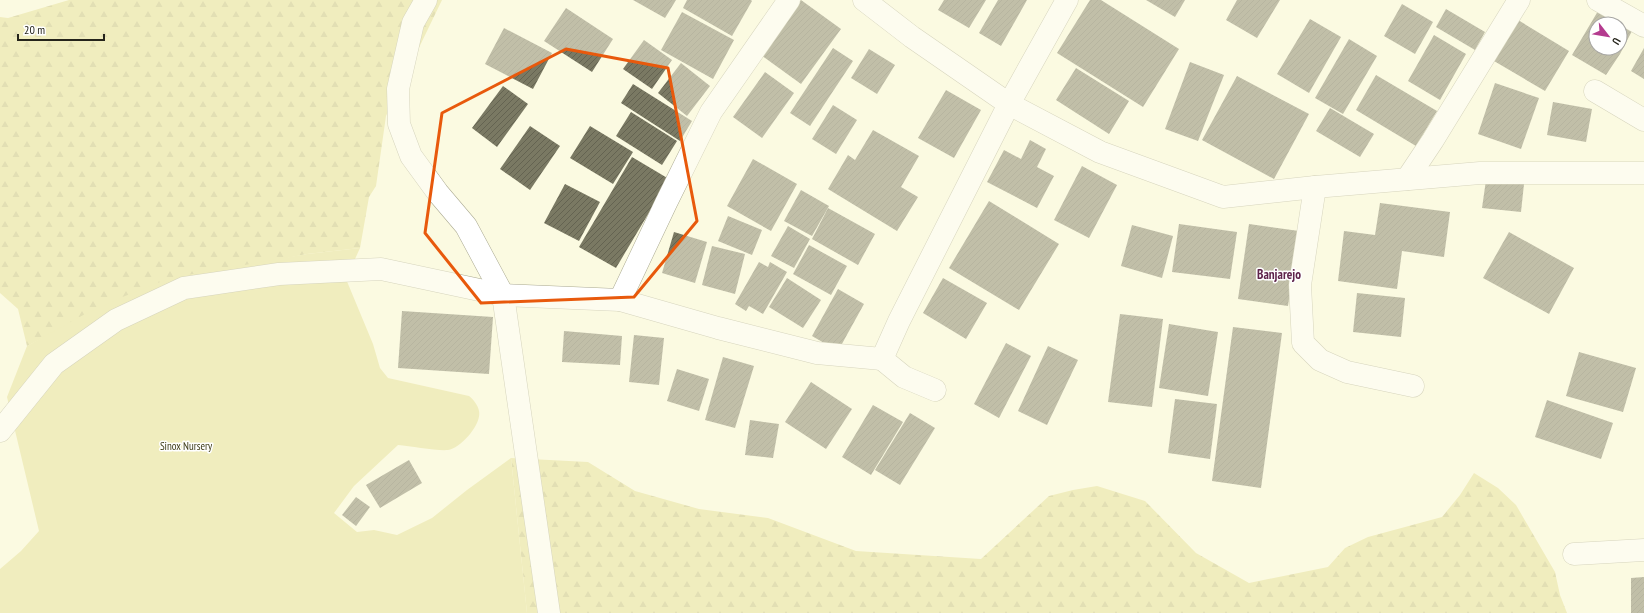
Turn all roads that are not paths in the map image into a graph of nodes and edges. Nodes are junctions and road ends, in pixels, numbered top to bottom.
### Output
1 (426, 0) edge
2 (789, 0) edge
3 (864, 0) edge
4 (1067, 0) edge
5 (1518, 0) edge
6 (1598, 0) edge
7 (1644, 26) edge
8 (1595, 91) dead end
9 (1009, 104) junction
10 (1644, 120) edge
11 (1644, 173) edge
12 (1407, 179) junction
13 (1315, 187) junction
14 (503, 295) junction
15 (620, 300) junction
16 (882, 359) junction
17 (1413, 386) dead end
18 (935, 390) dead end
19 (0, 432) edge
20 (1644, 550) edge
21 (1574, 554) dead end
22 (549, 613) edge

1 - 14 street
2 - 15 street
3 - 9 street
4 - 9 street
5 - 12 street
6 - 7 street
8 - 10 street
9 - 13 street
9 - 16 street
11 - 12 street
12 - 13 street
13 - 17 street
14 - 15 street
14 - 19 street
14 - 22 street
15 - 16 street
16 - 18 street
20 - 21 street

